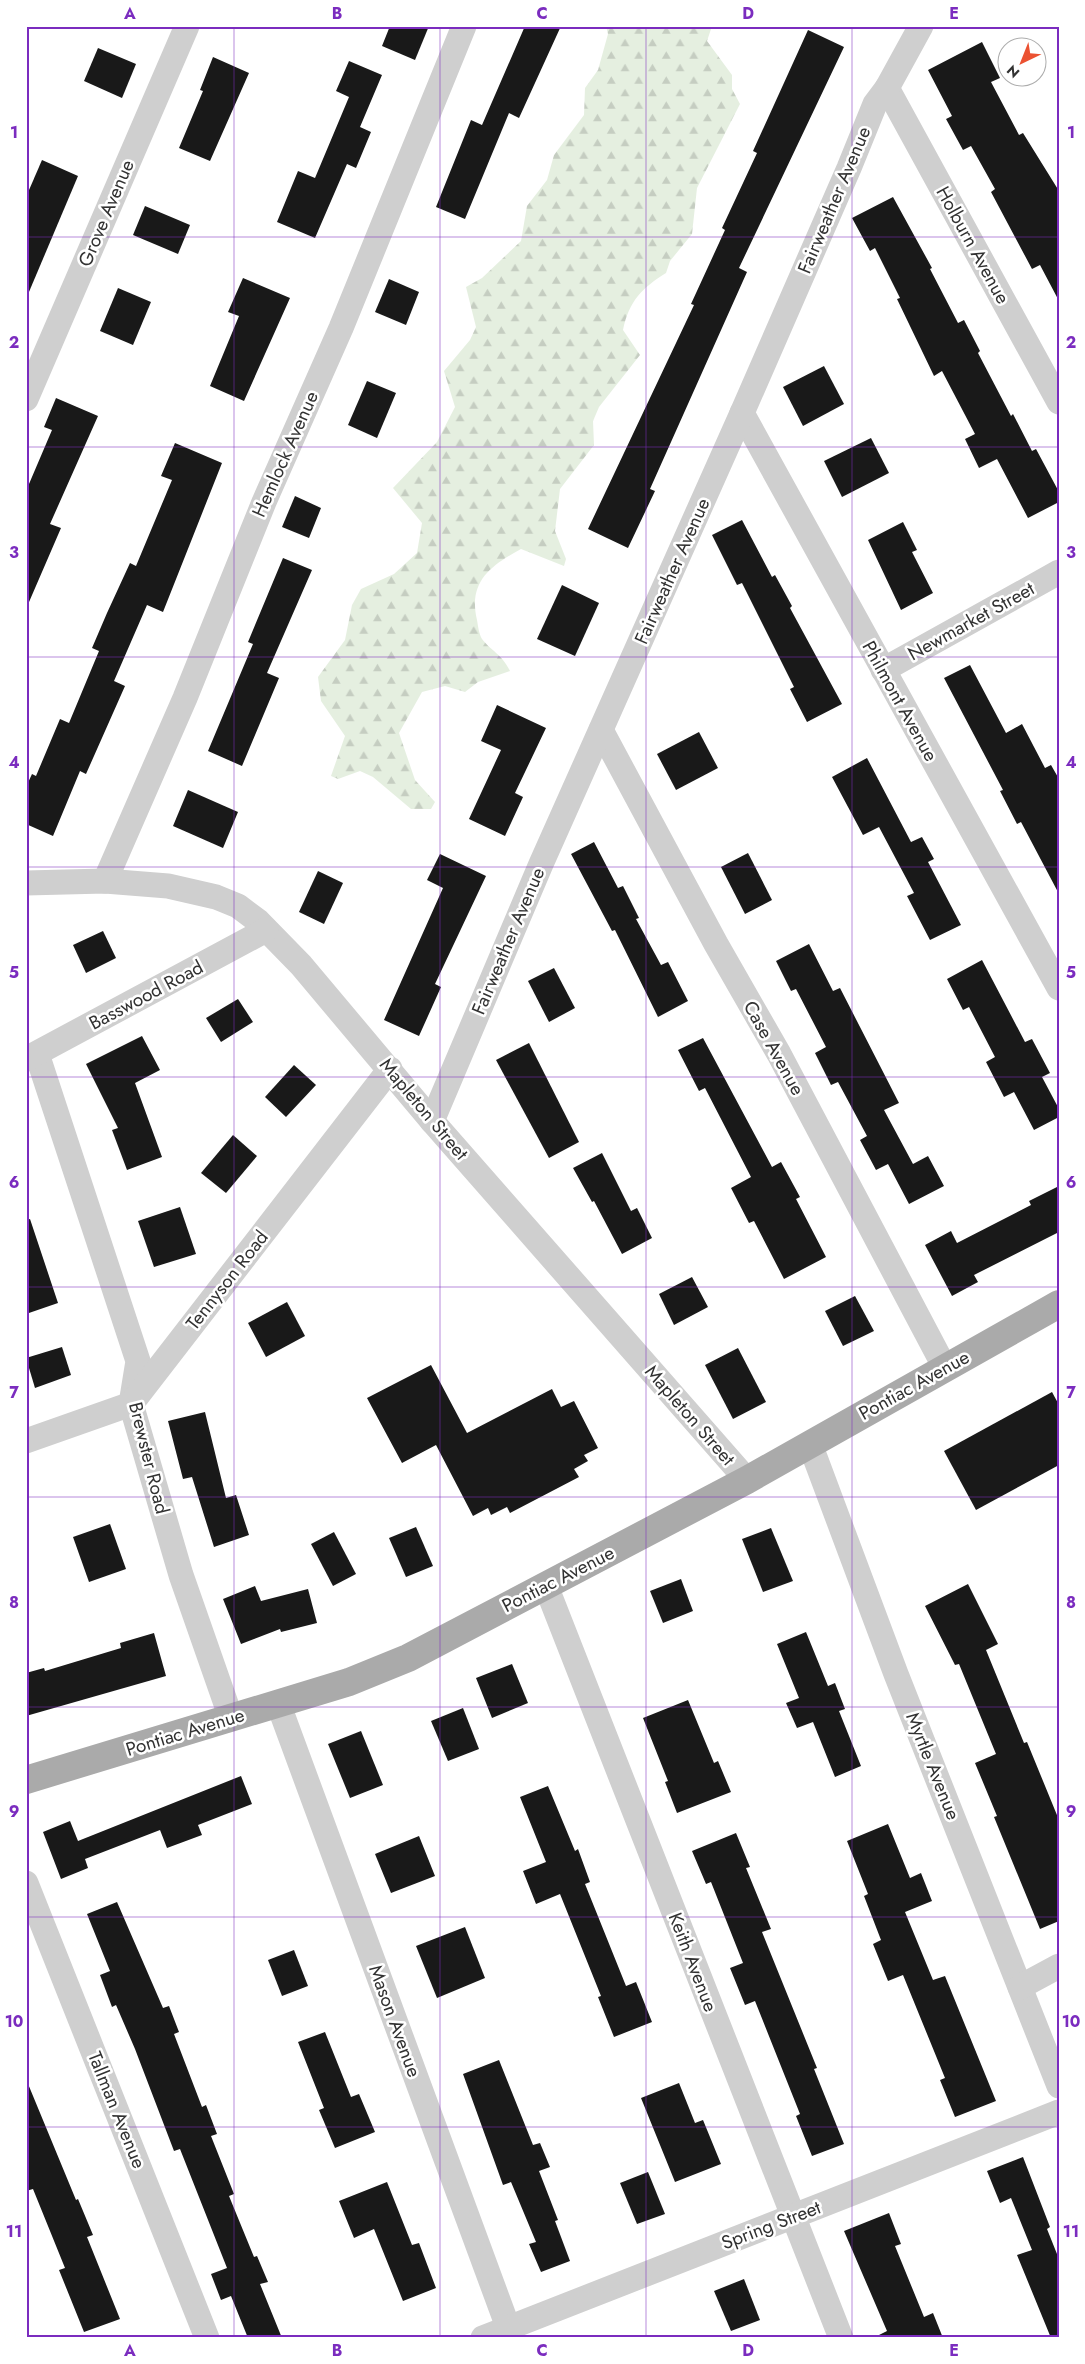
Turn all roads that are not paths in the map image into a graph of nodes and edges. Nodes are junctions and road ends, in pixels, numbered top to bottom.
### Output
1 (187, 26) edge
2 (464, 26) edge
3 (921, 26) edge
4 (887, 88) junction
5 (26, 399) edge
6 (1059, 402) edge
7 (742, 413) junction
8 (1059, 572) edge
9 (883, 670) junction
10 (601, 730) junction
11 (105, 882) junction
12 (26, 884) edge
13 (266, 930) junction
14 (1059, 988) edge
15 (32, 1057) edge
16 (390, 1069) junction
17 (432, 1121) junction
18 (1059, 1304) edge
19 (945, 1368) junction
20 (131, 1404) junction
21 (26, 1441) edge
22 (810, 1444) junction
23 (747, 1480) junction
24 (546, 1586) junction
25 (278, 1703) junction
26 (230, 1718) junction
27 (26, 1780) edge
28 (26, 1883) edge
29 (1059, 1966) edge
30 (1020, 1987) junction
31 (1059, 2086) edge
32 (1059, 2112) edge
33 (793, 2216) junction
34 (510, 2333) edge
35 (207, 2338) edge
36 (483, 2338) edge
37 (841, 2338) edge

1 - 5 street, Grove Avenue
2 - 11 street, Hemlock Avenue
3 - 4 street, Fairweather Avenue
4 - 6 street, Holburn Avenue
4 - 7 street, Fairweather Avenue
7 - 9 street, Philmont Avenue
7 - 10 street, Fairweather Avenue
8 - 9 street, Newmarket Street
9 - 14 street, Philmont Avenue
10 - 17 street, Fairweather Avenue
10 - 19 street, Case Avenue
11 - 12 street, Mapleton Street
11 - 13 street, Mapleton Street
13 - 15 street, Basswood Road
13 - 16 street, Mapleton Street
15 - 20 street, Brewster Road
16 - 17 street, Mapleton Street
16 - 20 street, Tennyson Road
17 - 23 street, Mapleton Street
18 - 19 main road, Pontiac Avenue
19 - 22 main road, Pontiac Avenue
20 - 21 street
20 - 26 street, Brewster Road
22 - 23 main road, Pontiac Avenue
22 - 30 street, Myrtle Avenue
23 - 24 main road, Pontiac Avenue
24 - 25 main road, Pontiac Avenue
24 - 33 street, Keith Avenue
25 - 26 main road, Pontiac Avenue
25 - 34 street, Mason Avenue
26 - 27 main road, Pontiac Avenue
28 - 35 street, Tallman Avenue
29 - 30 street
30 - 31 street, Myrtle Avenue
32 - 33 street, Spring Street
33 - 34 street, Spring Street
33 - 37 street, Keith Avenue
34 - 36 street, Spring Street

